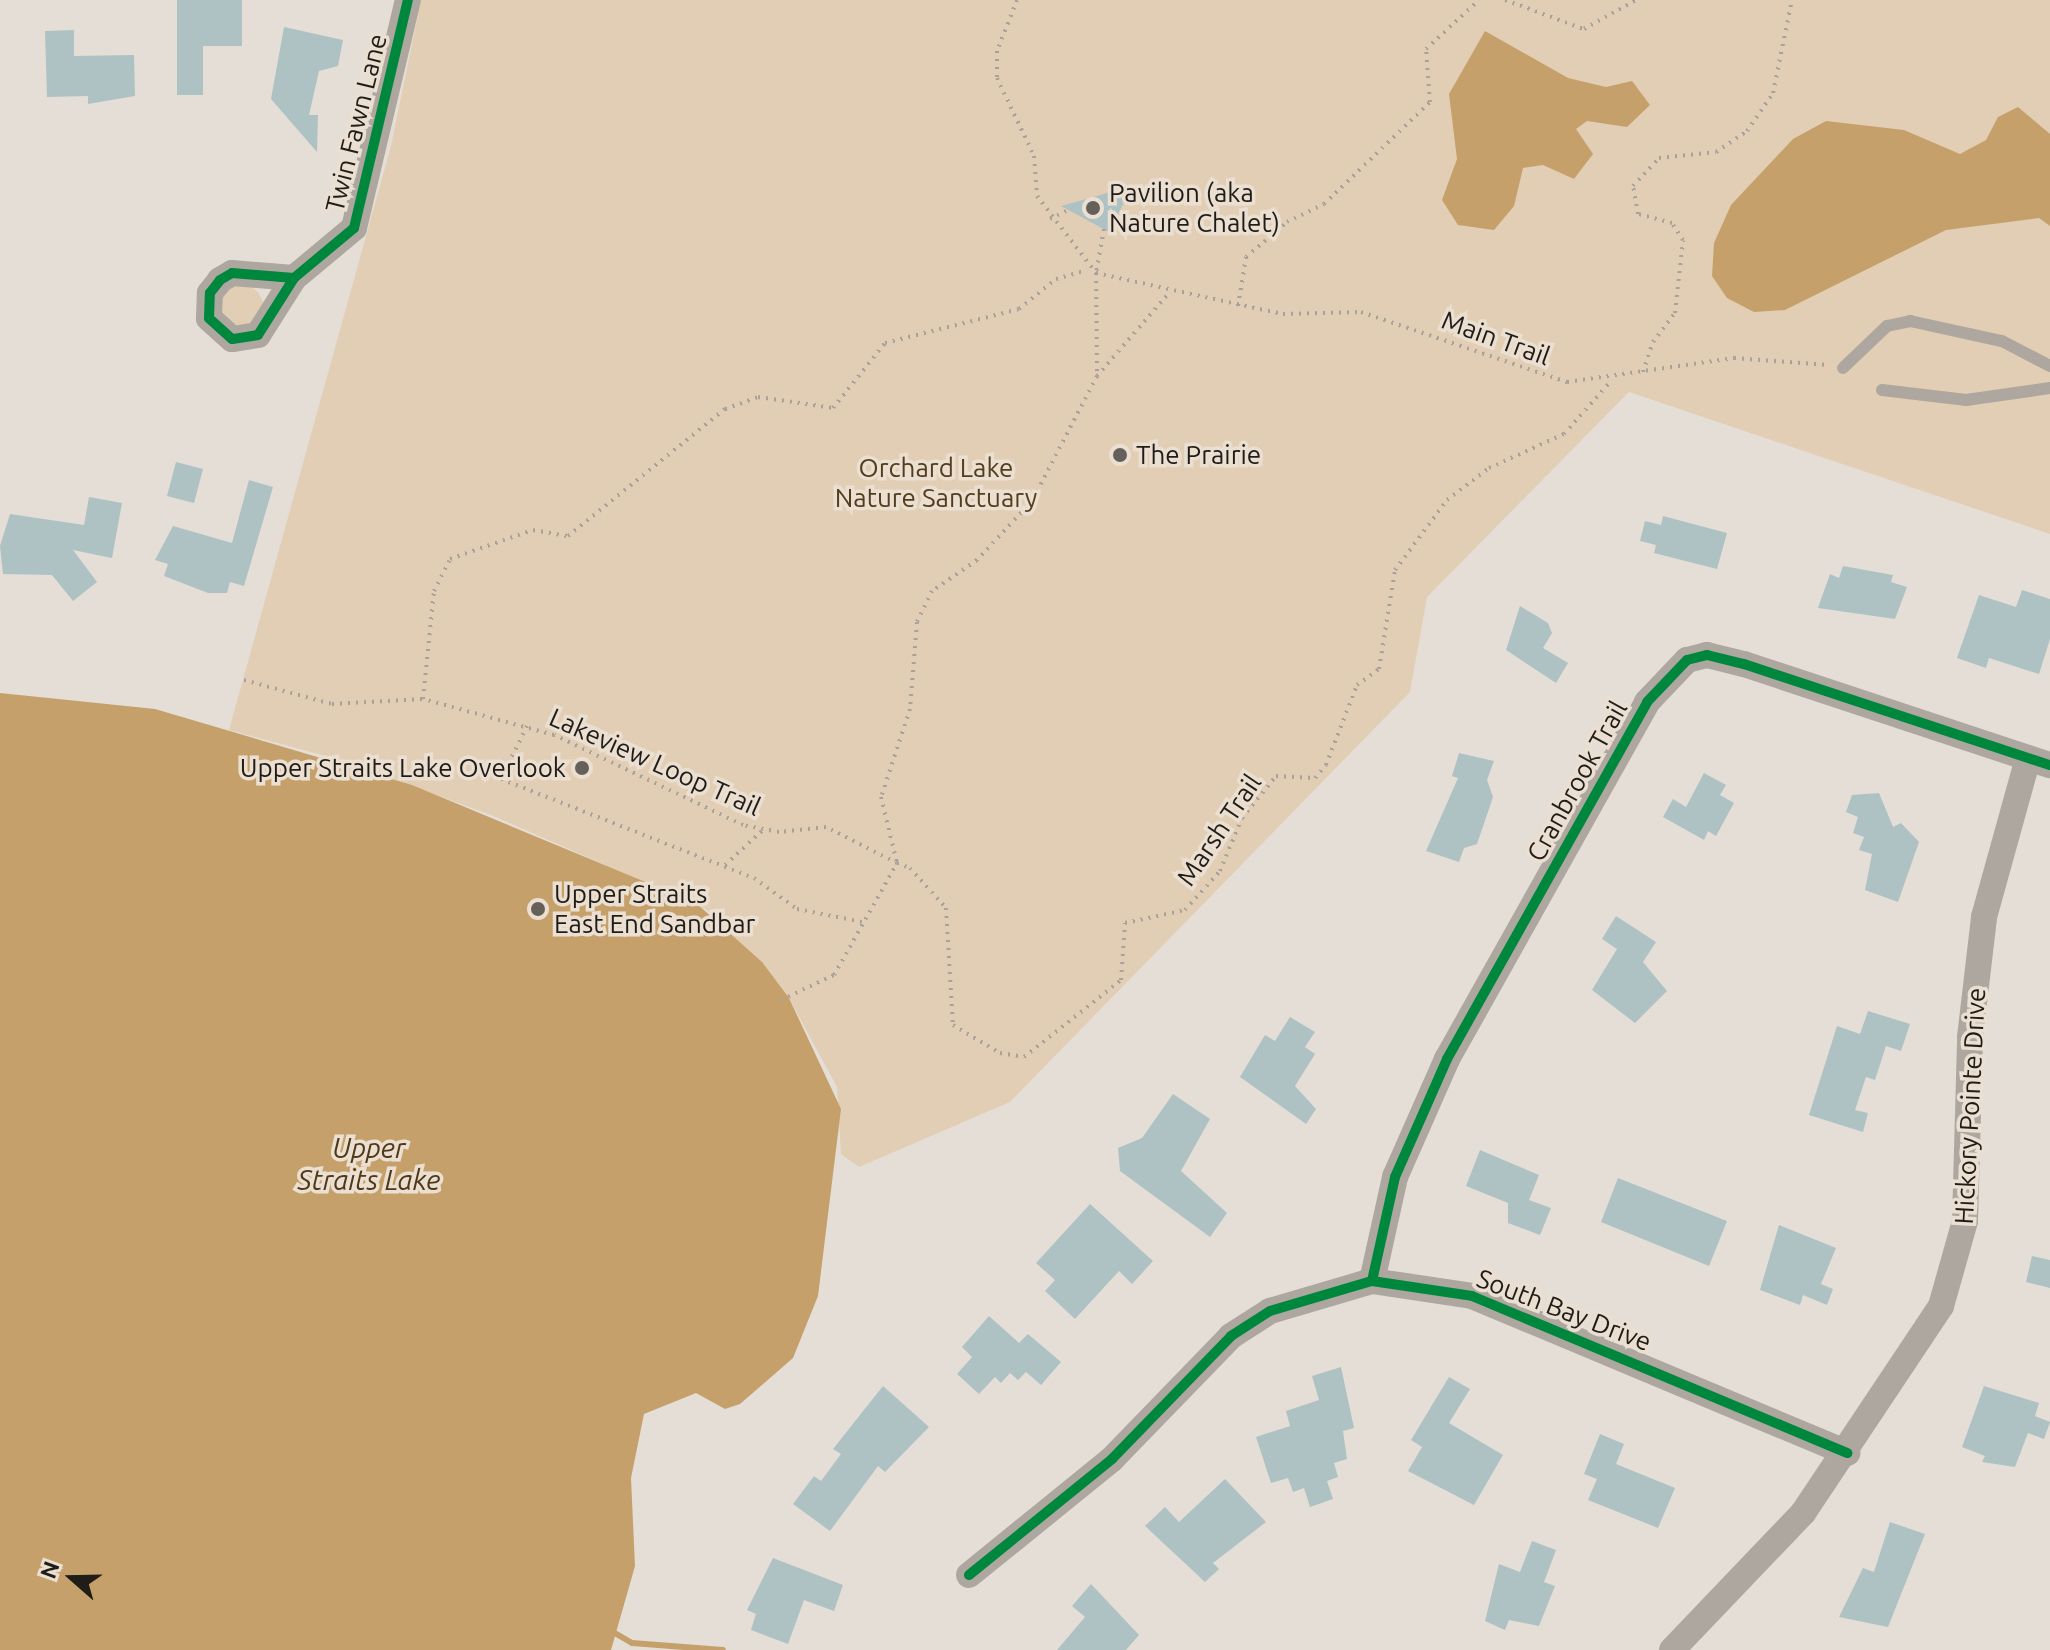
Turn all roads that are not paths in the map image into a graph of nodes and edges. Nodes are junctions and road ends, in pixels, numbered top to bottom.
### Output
1 (408, 0) edge
2 (294, 278) dead end
3 (2050, 366) edge
4 (1843, 368) road end
5 (2050, 388) edge
6 (1882, 390) dead end
7 (2039, 761) edge
8 (1372, 1281) junction
9 (1847, 1453) junction
10 (969, 1575) dead end
11 (1672, 1650) edge

1 - 2 street, Twin Fawn Lane
3 - 4 lane
5 - 6 lane
7 - 8 street, Cranbrook Trail
7 - 9 street, Hickory Pointe Drive
8 - 9 street, South Bay Drive
8 - 10 street, South Bay Drive
9 - 11 street, Hickory Pointe Drive

